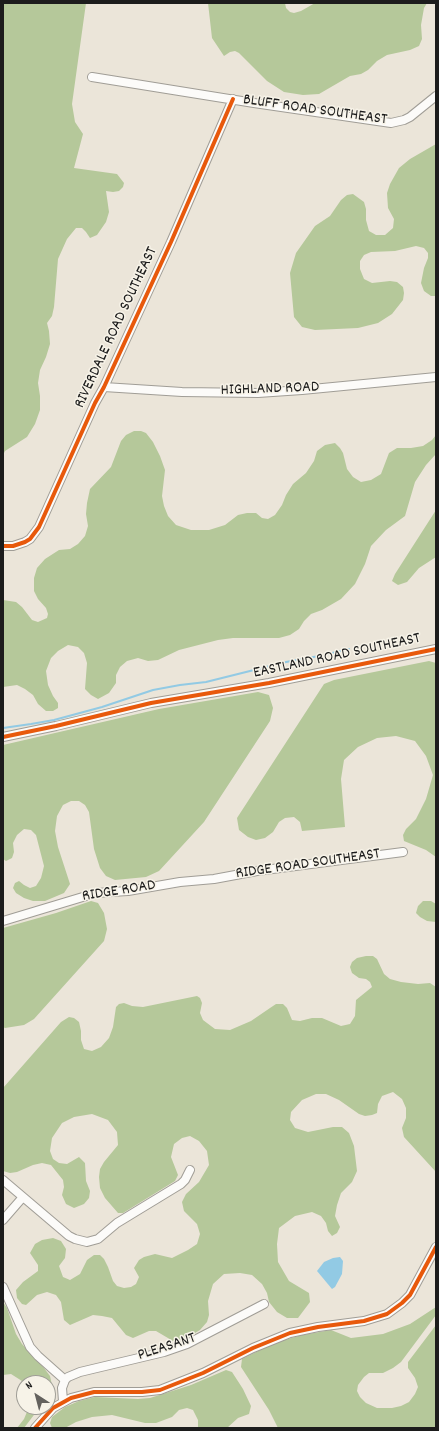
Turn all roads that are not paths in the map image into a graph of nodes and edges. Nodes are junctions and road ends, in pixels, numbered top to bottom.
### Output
1 (92, 77) dead end
2 (436, 96) edge
3 (233, 100) junction
4 (436, 377) edge
5 (104, 387) junction
6 (3, 546) edge
7 (436, 649) edge
8 (3, 737) edge
9 (403, 852) dead end
10 (214, 879) joint
11 (3, 921) edge
12 (190, 1170) dead end
13 (3, 1180) edge
14 (23, 1197) junction
15 (3, 1220) edge
16 (436, 1247) edge
17 (3, 1287) edge
18 (264, 1304) dead end
19 (65, 1380) junction
20 (63, 1401) junction
21 (35, 1428) edge

1 - 3 street, BLUFF ROAD SOUTHEAST
2 - 3 street, BLUFF ROAD SOUTHEAST
3 - 5 street, RIVERDALE ROAD SOUTHEAST
4 - 5 street, HIGHLAND ROAD
5 - 6 street, RIVERDALE ROAD SOUTHEAST
7 - 8 street, EASTLAND ROAD SOUTHEAST
9 - 10 street, RIDGE ROAD SOUTHEAST
10 - 11 street, RIDGE ROAD
12 - 14 street
13 - 14 street
14 - 15 street
16 - 20 street
17 - 19 street
18 - 19 street, PLEASANT
19 - 20 street
20 - 21 street

